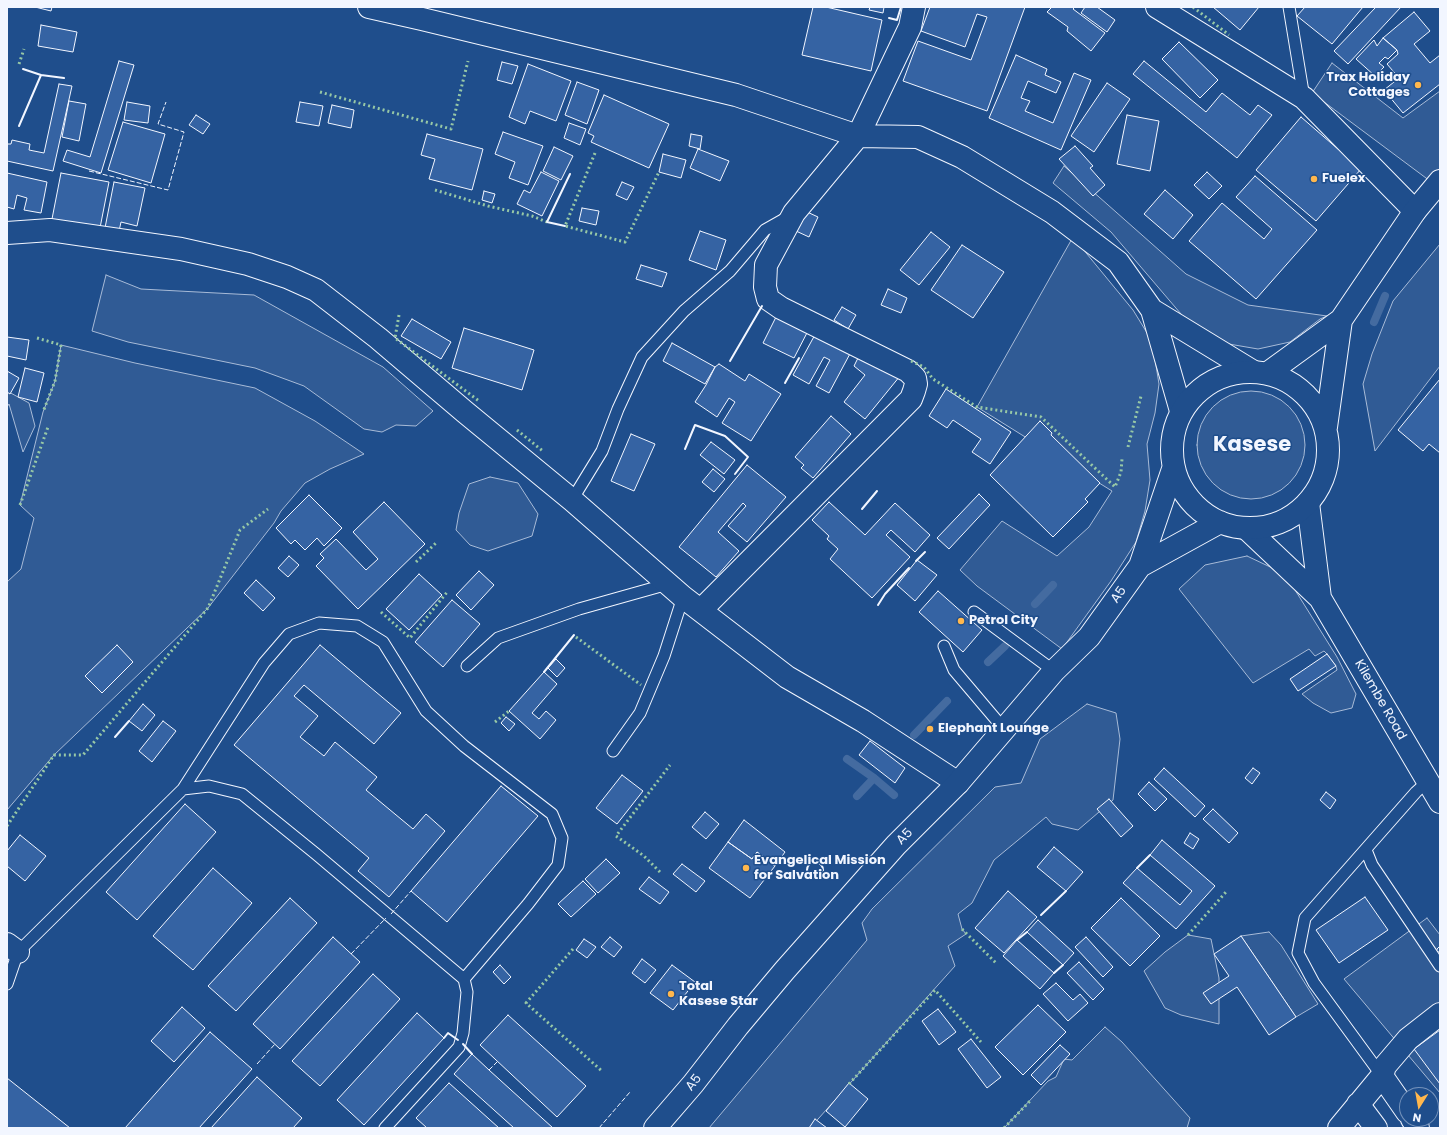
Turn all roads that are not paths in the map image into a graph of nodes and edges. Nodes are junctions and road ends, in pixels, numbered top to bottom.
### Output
1 (369, 7) edge
2 (914, 7) edge
3 (1158, 7) edge
4 (1289, 7) edge
5 (1304, 98) junction
6 (858, 136) junction
7 (1440, 181) edge
8 (1415, 212) junction
9 (794, 213) junction
10 (7, 232) edge
11 (1152, 310) junction
12 (1341, 320) junction
13 (1260, 372) junction
14 (1181, 411) junction
15 (1326, 427) junction
16 (1173, 469) junction
17 (572, 500) junction
18 (1308, 503) junction
19 (1220, 522) junction
20 (1246, 528) junction
21 (1140, 566) junction
22 (676, 590) junction
23 (1320, 598) junction
24 (701, 610) junction
25 (974, 612) dead end
26 (944, 646) dead end
27 (467, 666) dead end
28 (1054, 671) junction
29 (1004, 729) junction
30 (614, 751) dead end
31 (1427, 782) junction
32 (958, 783) junction
33 (183, 789) junction
34 (1440, 802) edge
35 (1366, 850) junction
36 (13, 948) edge
37 (1440, 966) edge
38 (464, 979) junction
39 (7, 984) edge
40 (1440, 1014) edge
41 (1382, 1076) junction
42 (1399, 1100) edge
43 (1358, 1104) junction
44 (385, 1128) edge
45 (656, 1128) edge
46 (1339, 1128) edge
47 (1376, 1128) edge

1 - 6 main road
2 - 6 main road
3 - 5 main road
4 - 5 lane
5 - 8 main road
6 - 9 main road
6 - 11 main road
7 - 8 main road, A5
8 - 12 main road, A5
9 - 17 lane
9 - 24 main road
10 - 17 main road
11 - 13 main road
11 - 14 main road
12 - 13 main road, A5
12 - 15 main road, A5
13 - 14 main road, A5
13 - 15 main road, A5
14 - 16 main road, A5
15 - 18 main road, A5
16 - 19 main road, A5
16 - 21 main road, A5 / A5
17 - 22 main road
18 - 20 main road, A5
18 - 23 main road, Kilembe Road
19 - 20 main road, A5
19 - 21 main road, A5 / A5
20 - 23 main road, Kilembe Road
21 - 28 main road, A5 / A5
22 - 24 main road
22 - 27 lane
22 - 30 lane
23 - 31 main road, Kilembe Road
24 - 32 main road
25 - 28 lane
26 - 29 lane
28 - 29 main road, A5 / A5
29 - 32 main road, A5 / A5
31 - 34 main road, Kilembe Road
31 - 35 lane
32 - 45 main road, A5 / A5
33 - 36 lane
33 - 38 lane
33 - 38 lane
35 - 37 lane
35 - 41 lane
36 - 39 lane
38 - 44 lane
40 - 41 main road
41 - 42 main road
41 - 43 main road
43 - 46 main road
43 - 47 main road

